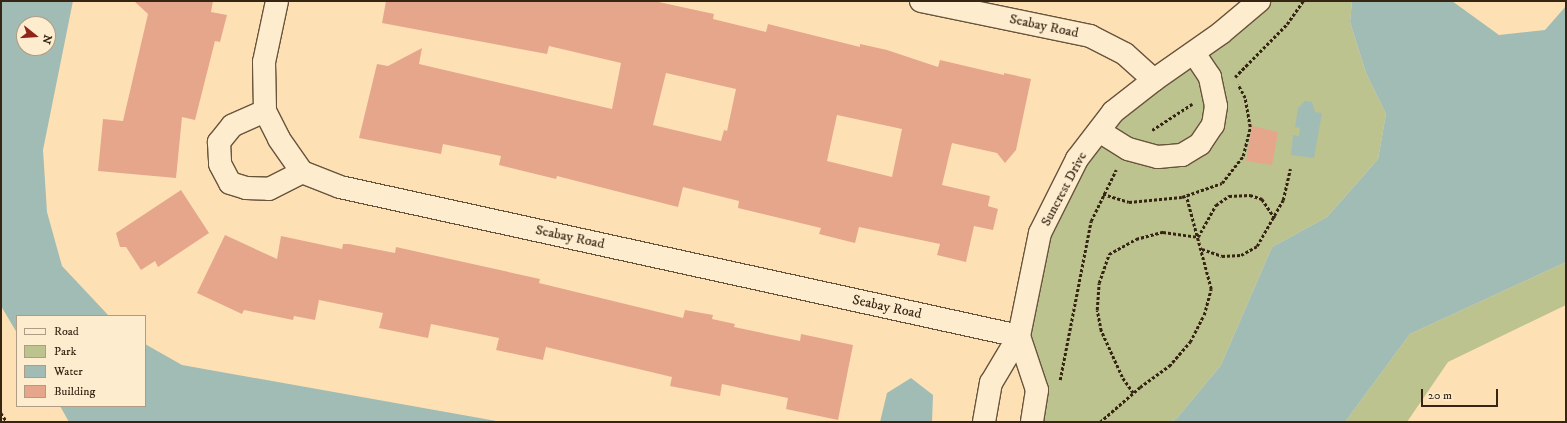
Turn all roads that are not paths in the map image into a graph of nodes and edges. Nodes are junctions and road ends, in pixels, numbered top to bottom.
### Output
1 (277, 1) edge
2 (922, 1) edge
3 (1258, 1) edge
4 (1194, 53) junction
5 (1154, 80) junction
6 (265, 111) junction
7 (1099, 131) junction
8 (302, 172) junction
9 (1019, 336) junction
10 (984, 422) edge
11 (1032, 422) edge

1 - 6 street
2 - 5 street, Seabay Road
3 - 4 street, Suncrest Drive
4 - 5 street, Suncrest Drive
4 - 7 street
5 - 7 street, Suncrest Drive
6 - 8 street
6 - 8 street
7 - 9 street, Suncrest Drive
8 - 9 street, Seabay Road
9 - 10 street, Suncrest Drive
9 - 11 street, Suncrest Drive

